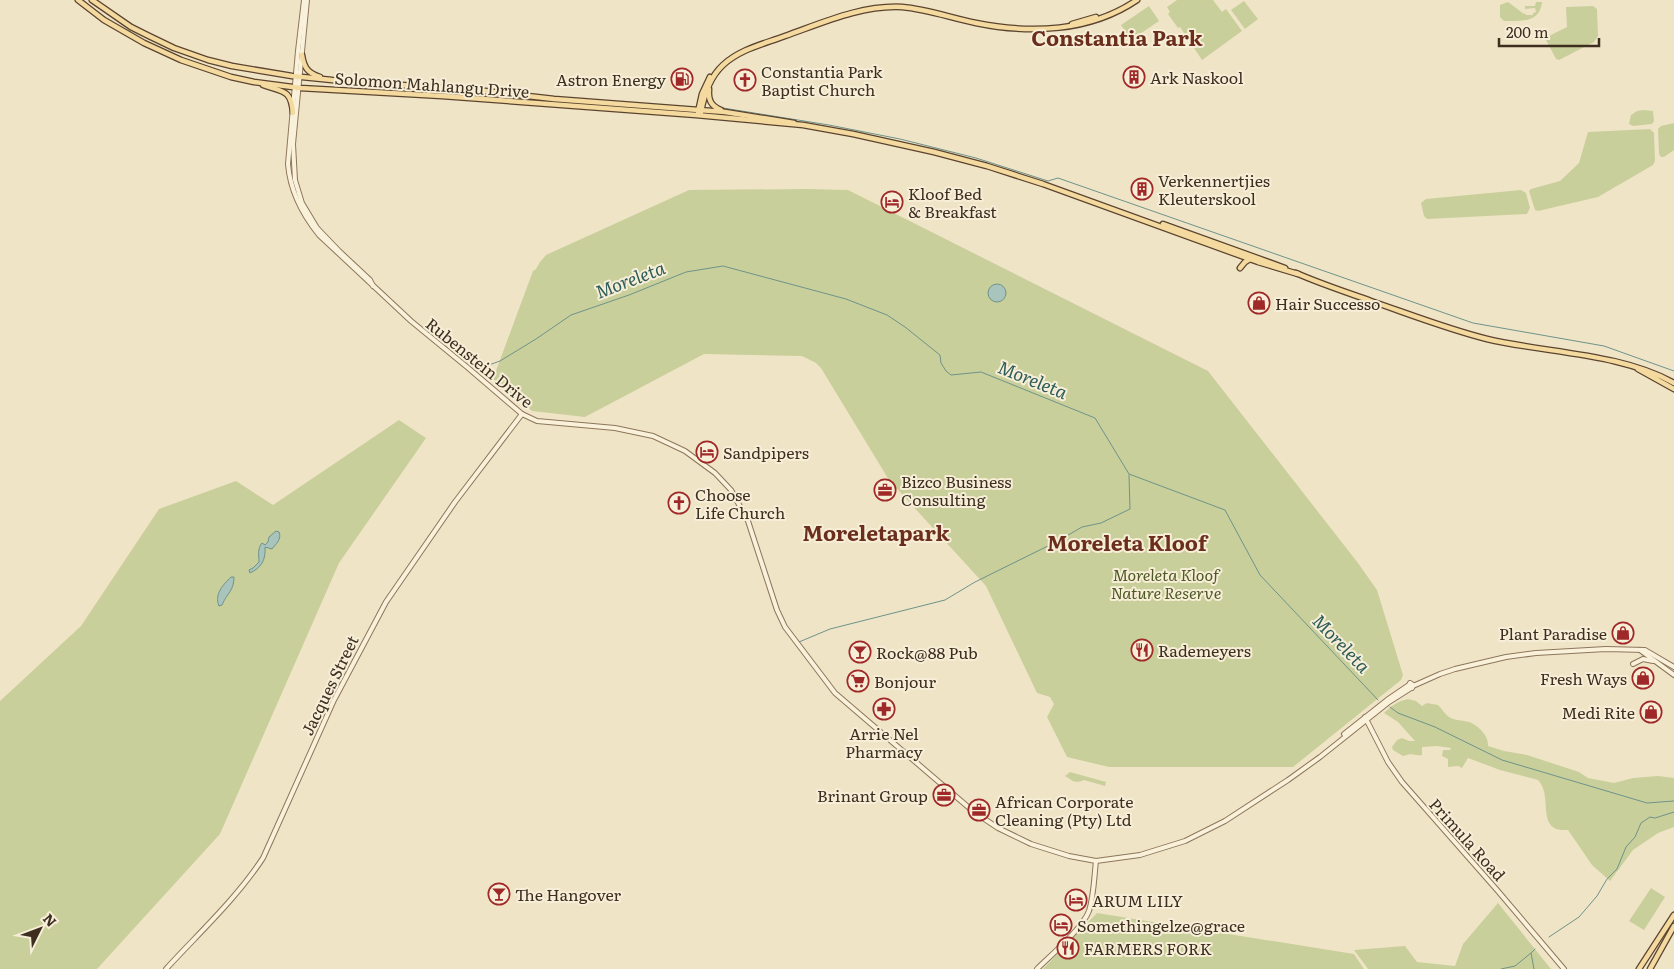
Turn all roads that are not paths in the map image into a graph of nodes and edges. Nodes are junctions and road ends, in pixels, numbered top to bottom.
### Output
1 (78, 0) edge
2 (92, 0) edge
3 (306, 0) edge
4 (1132, 0) edge
5 (1137, 0) edge
6 (1064, 26) junction
7 (746, 50) junction
8 (302, 55) junction
9 (298, 76) junction
10 (332, 80) junction
11 (711, 80) junction
12 (254, 82) junction
13 (298, 87) junction
14 (725, 112) junction
15 (293, 113) junction
16 (699, 113) junction
17 (804, 125) junction
18 (1130, 215) junction
19 (1250, 259) junction
20 (1240, 268) dead end
21 (1298, 274) junction
22 (374, 286) junction
23 (1637, 369) junction
24 (1674, 383) edge
25 (1674, 389) edge
26 (522, 414) junction
27 (724, 482) junction
28 (739, 501) junction
29 (1640, 650) junction
30 (1658, 663) junction
31 (1633, 664) dead end
32 (1674, 667) edge
33 (1674, 675) edge
34 (1366, 718) junction
35 (1096, 861) junction
36 (1674, 916) edge
37 (1674, 926) edge
38 (166, 969) edge
39 (1037, 969) edge
40 (1564, 969) edge
41 (1639, 969) edge
42 (1650, 969) edge

1 - 12 main road, Solomon Mahlangu Drive
2 - 9 main road, Solomon Mahlangu Drive
3 - 8 street
3 - 9 street
4 - 6 main road
5 - 6 main road
6 - 7 main road
7 - 11 main road
7 - 16 main road
8 - 9 street
8 - 10 main road
9 - 10 main road, Solomon Mahlangu Drive
9 - 13 street
10 - 16 main road, Solomon Mahlangu Drive
11 - 14 main road
11 - 16 main road
12 - 13 main road, Solomon Mahlangu Drive
12 - 15 main road
13 - 15 street, Rubenstein Drive
13 - 16 main road, Solomon Mahlangu Drive
13 - 22 street, Rubenstein Drive
14 - 16 main road, Solomon Mahlangu Drive
14 - 17 main road, Solomon Mahlangu Drive
15 - 22 street, Rubenstein Drive
16 - 17 main road, Solomon Mahlangu Drive
17 - 18 main road, Solomon Mahlangu Drive
18 - 19 main road, Solomon Mahlangu Drive
18 - 21 main road, Solomon Mahlangu Drive
19 - 20 main road
19 - 21 main road, Solomon Mahlangu Drive
21 - 23 main road, Solomon Mahlangu Drive
22 - 26 street, Rubenstein Drive
23 - 24 main road, Solomon Mahlangu Drive
23 - 25 main road, Solomon Mahlangu Drive
26 - 27 street, Rubenstein Drive
26 - 38 street, Jacques Street
27 - 28 street, Rubenstein Drive
27 - 28 street
28 - 35 street, Rubenstein Drive
29 - 30 street
29 - 32 street, Rubenstein Drive
29 - 34 street, Rubenstein Drive
30 - 31 street
30 - 33 street
34 - 35 street, Rubenstein Drive
34 - 40 street, Primula Road
35 - 39 street
36 - 41 main road
37 - 42 main road

